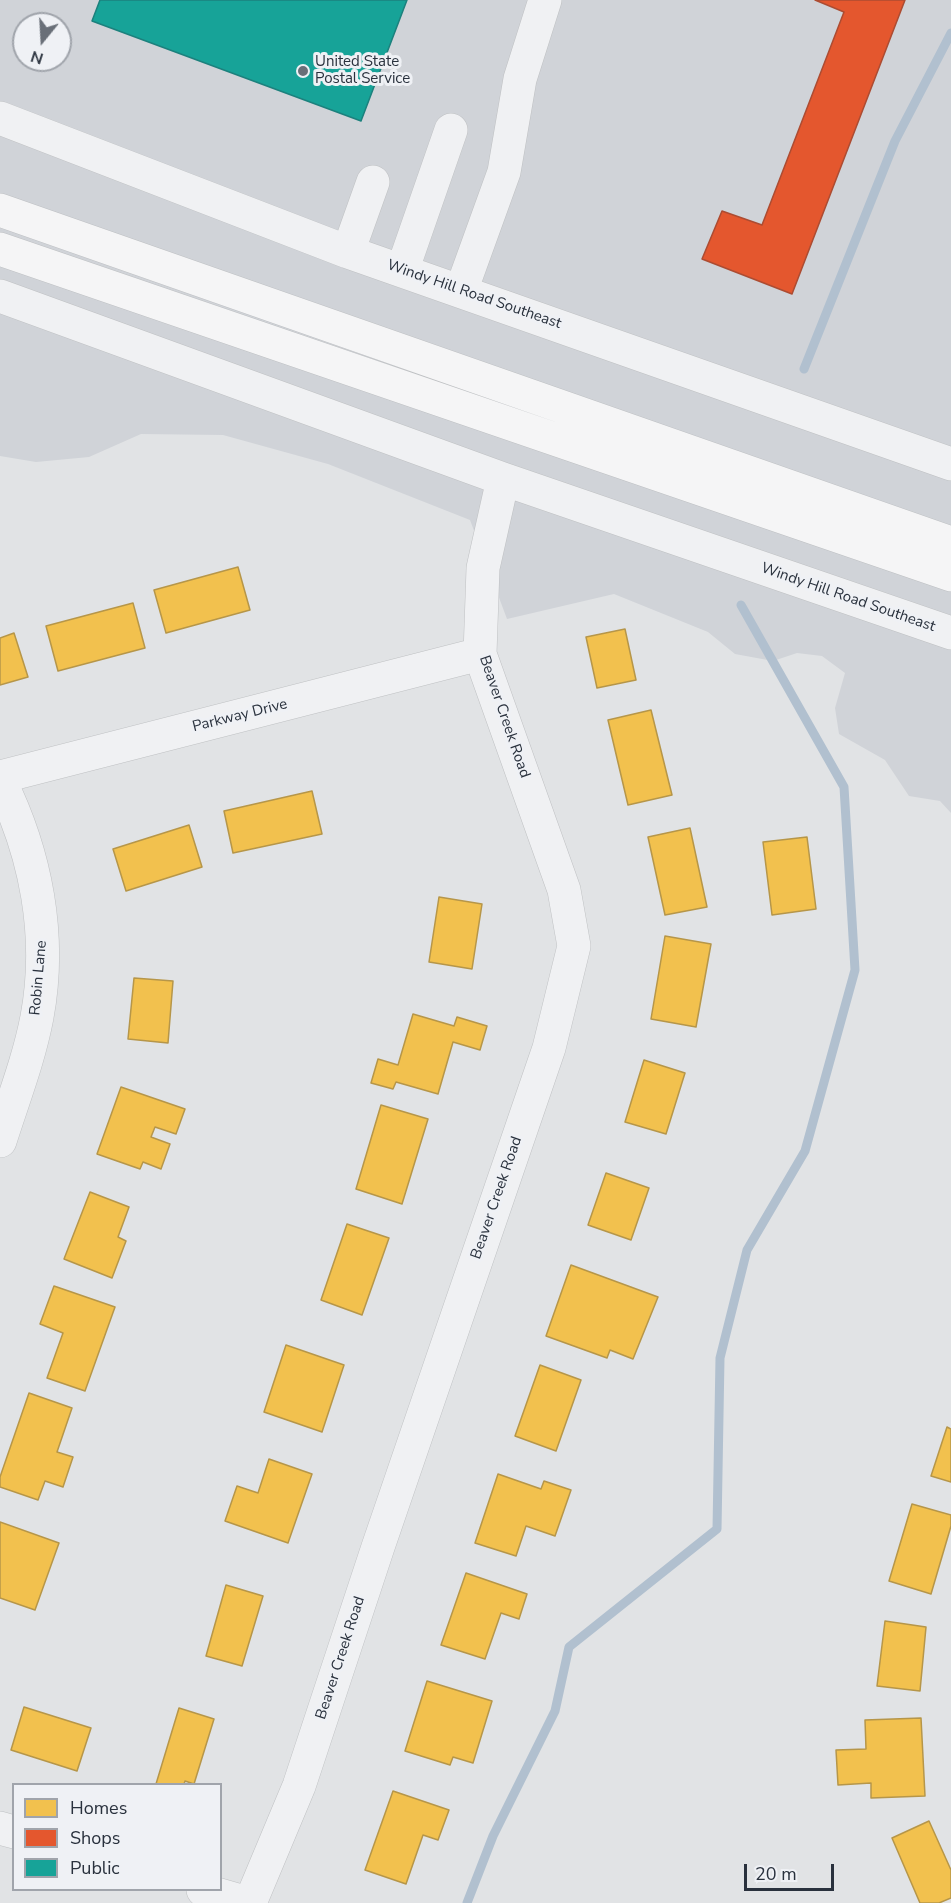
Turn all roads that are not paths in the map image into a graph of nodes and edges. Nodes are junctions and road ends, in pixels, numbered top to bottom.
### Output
1 (545, 0) edge
2 (0, 118) edge
3 (451, 130) dead end
4 (374, 182) dead end
5 (0, 210) edge
6 (0, 249) edge
7 (348, 252) junction
8 (402, 271) junction
9 (461, 291) junction
10 (0, 296) edge
11 (951, 464) edge
12 (502, 479) junction
13 (951, 543) edge
14 (951, 575) edge
15 (951, 633) edge
16 (480, 654) junction
17 (0, 779) edge
18 (0, 1141) edge
19 (207, 1891) edge
20 (249, 1903) edge

1 - 9 street
2 - 7 street, Windy Hill Road Southeast
3 - 8 street
4 - 7 street
5 - 13 main road
6 - 14 main road
7 - 8 street, Windy Hill Road Southeast
8 - 9 street, Windy Hill Road Southeast
9 - 11 street, Windy Hill Road Southeast
10 - 12 street, Windy Hill Road Southeast
12 - 15 street, Windy Hill Road Southeast
12 - 16 street, Beaver Creek Road
16 - 17 street, Parkway Drive
16 - 20 street, Beaver Creek Road
17 - 18 street, Robin Lane
19 - 20 street

